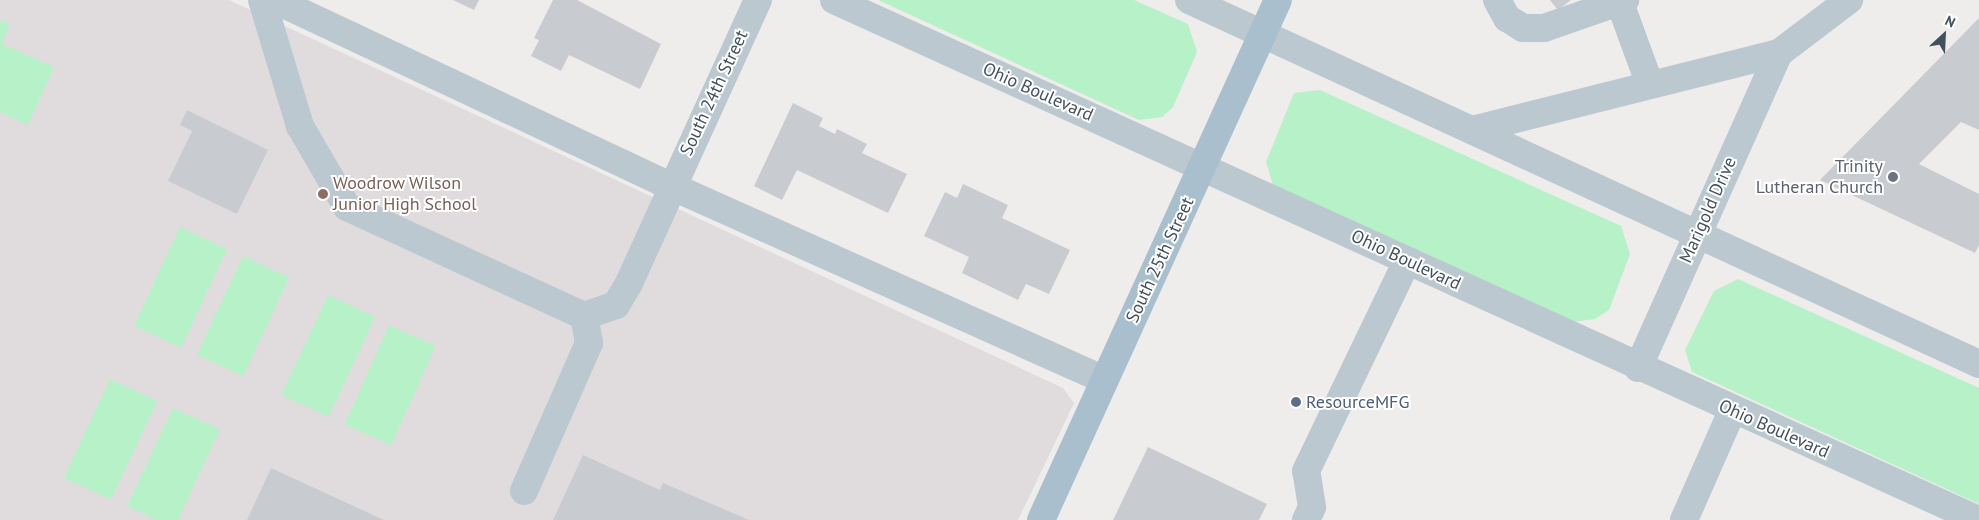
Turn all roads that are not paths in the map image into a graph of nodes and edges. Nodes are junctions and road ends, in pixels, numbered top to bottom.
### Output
1 (262, 0) edge
2 (275, 0) edge
3 (758, 0) edge
4 (834, 0) edge
5 (1189, 0) edge
6 (1278, 0) edge
7 (1497, 0) edge
8 (1849, 0) edge
9 (1622, 1) edge
10 (1263, 34) junction
11 (1779, 53) junction
12 (1650, 86) junction
13 (1472, 130) junction
14 (1203, 166) junction
15 (671, 186) junction
16 (1697, 234) junction
17 (1407, 261) junction
18 (584, 316) junction
19 (1979, 364) edge
20 (1638, 368) junction
21 (1105, 380) junction
22 (1732, 411) junction
23 (524, 491) dead end
24 (1041, 520) edge
25 (1306, 520) edge
26 (1684, 520) edge
27 (1978, 520) edge

1 - 18 street
2 - 15 street
3 - 15 street, South 24th Street
4 - 14 street, Ohio Boulevard
5 - 10 street
6 - 10 main road, South 25th Street
7 - 9 street
8 - 11 street, Marigold Drive
9 - 12 street
10 - 13 street
10 - 14 main road, South 25th Street
11 - 12 street, Marigold Drive
11 - 16 street, Marigold Drive
12 - 13 street, Marigold Drive
13 - 16 street
14 - 17 street, Ohio Boulevard
14 - 21 main road, South 25th Street
15 - 18 street, South 24th Street
15 - 21 street
16 - 19 street
16 - 20 street, Marigold Drive
17 - 20 street, Ohio Boulevard
17 - 25 street
18 - 23 street
20 - 22 street, Ohio Boulevard
21 - 24 main road, South 25th Street
22 - 26 street
22 - 27 street, Ohio Boulevard

